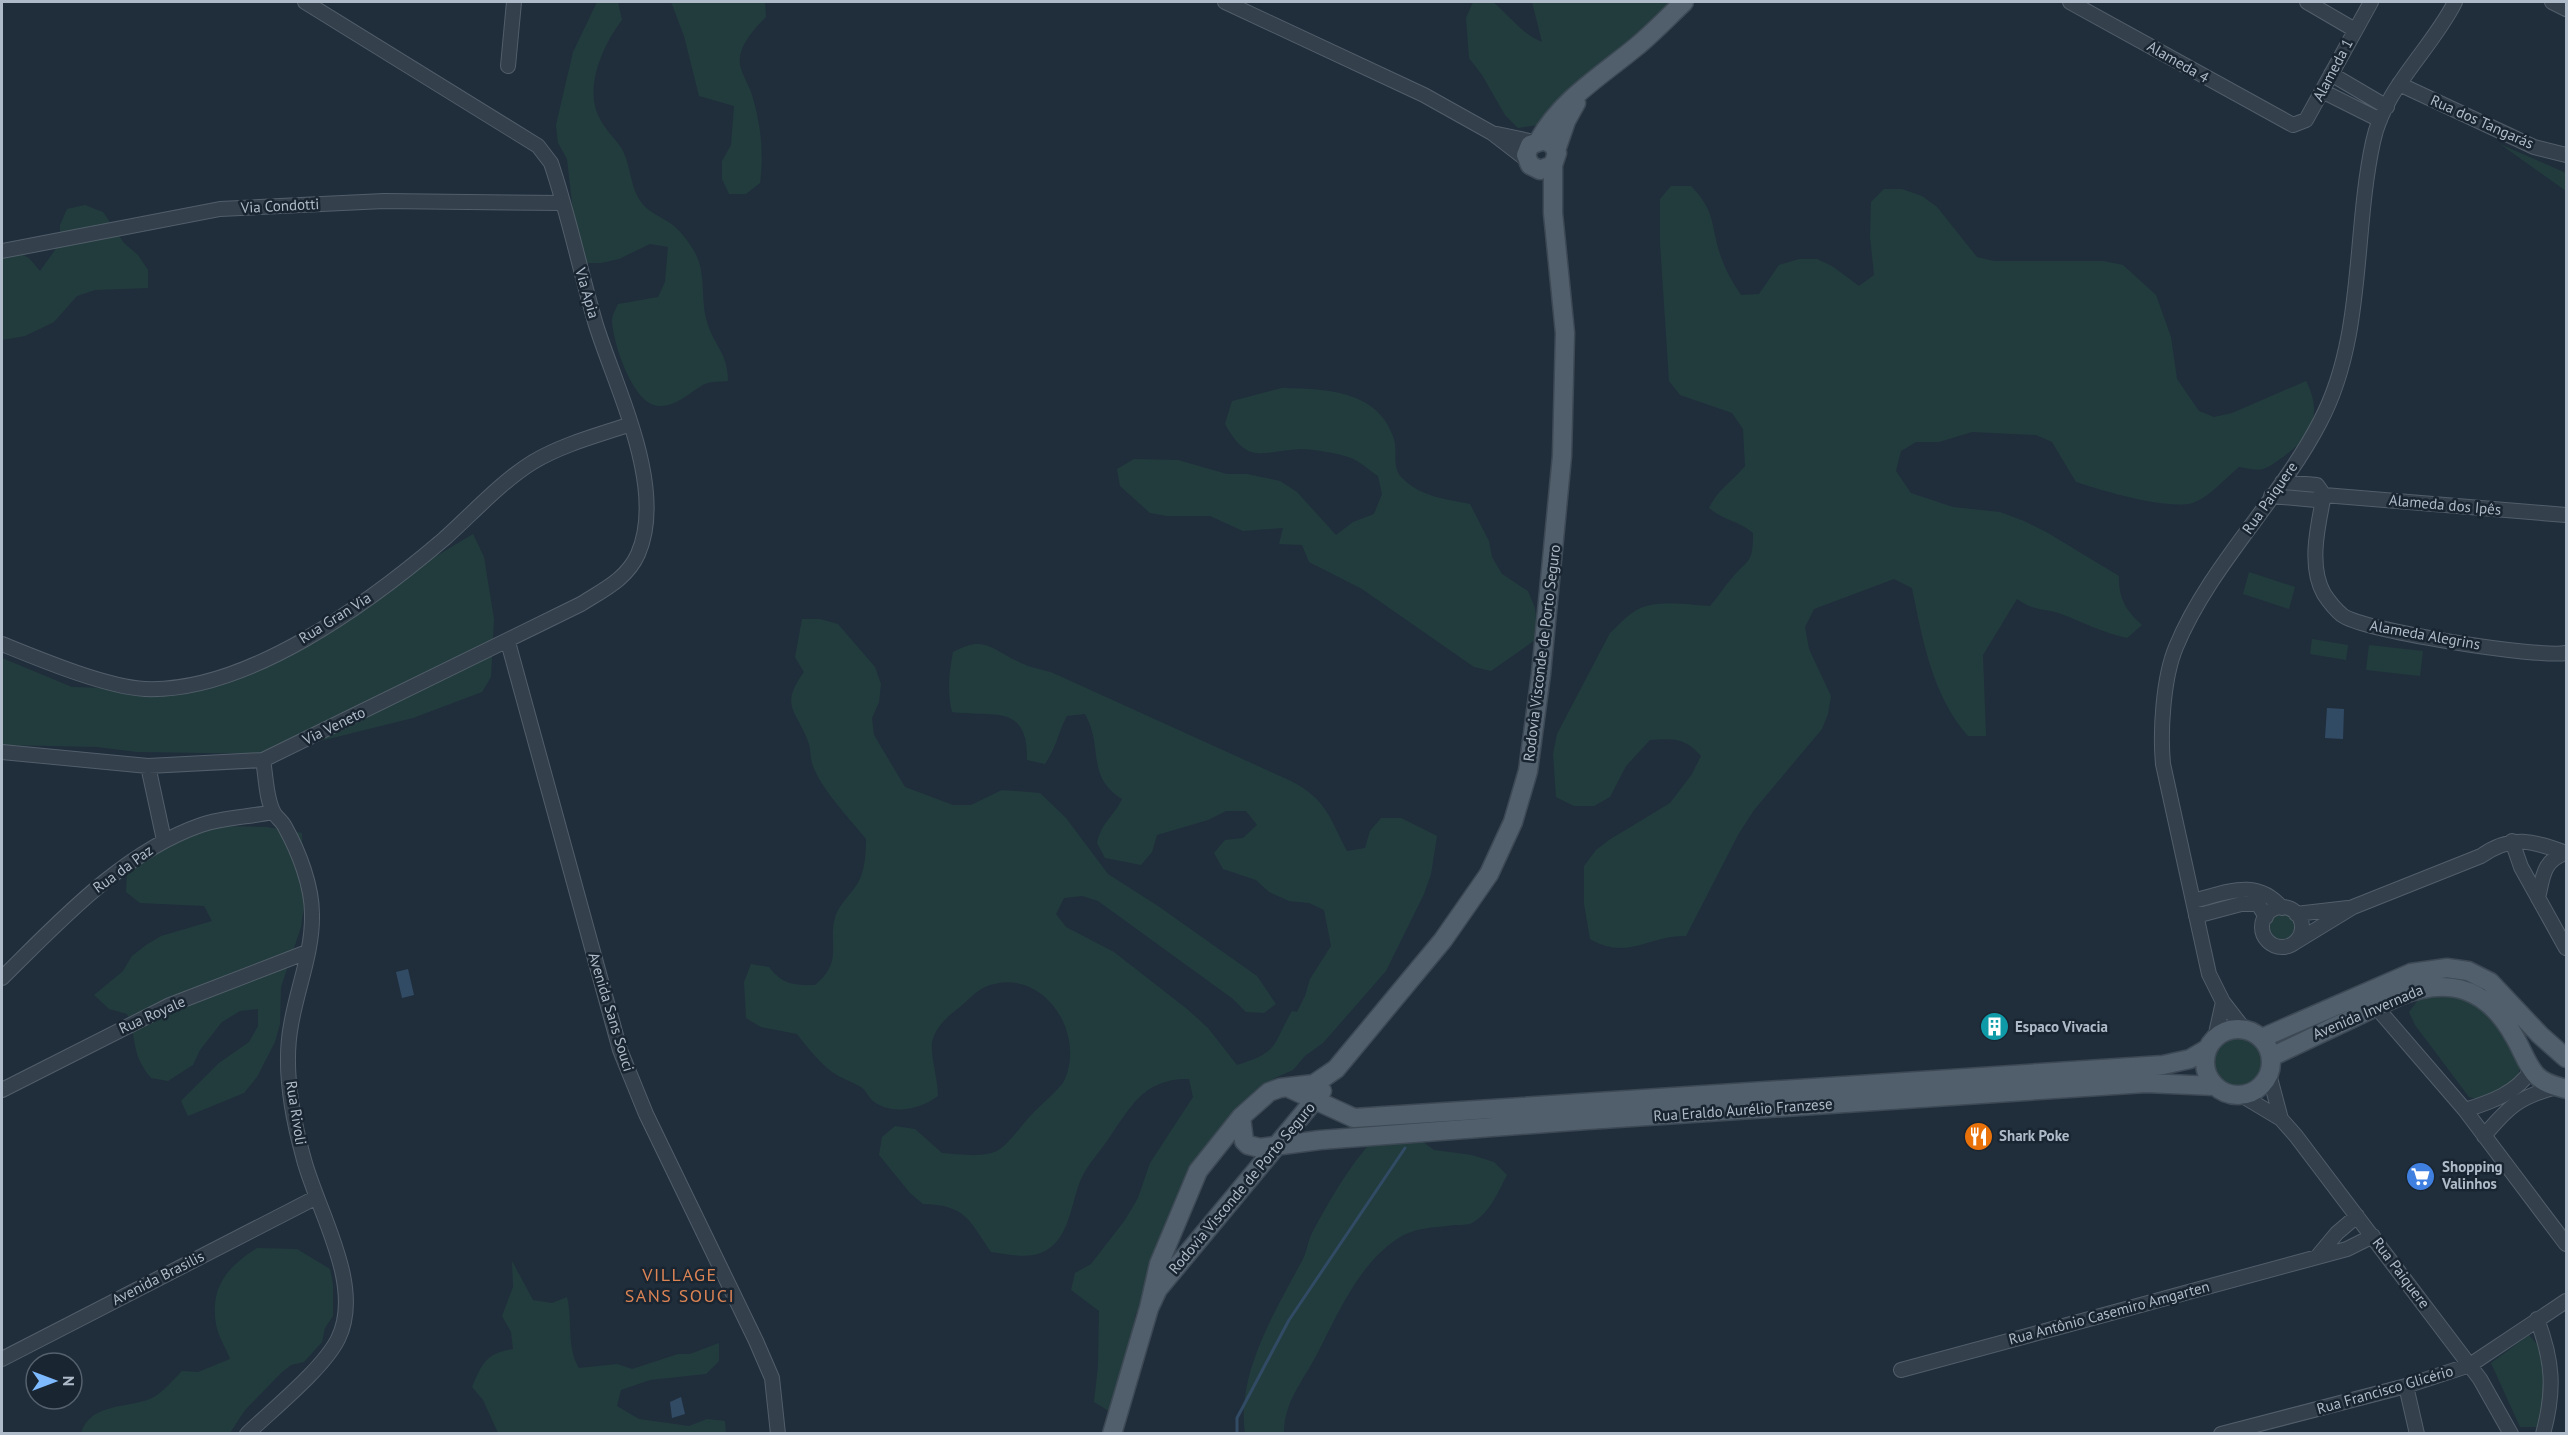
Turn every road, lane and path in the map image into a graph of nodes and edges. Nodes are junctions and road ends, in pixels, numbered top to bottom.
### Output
1 (305, 2) edge
2 (514, 2) edge
3 (1225, 2) edge
4 (1684, 2) edge
5 (2070, 2) edge
6 (2307, 2) edge
7 (2372, 2) edge
8 (2455, 2) edge
9 (2552, 2) edge
10 (2566, 9) edge
11 (2355, 30) junction
12 (508, 66) dead end
13 (2331, 74) junction
14 (2399, 84) junction
15 (2322, 91) junction
16 (1579, 95) junction
17 (2387, 107) junction
18 (2380, 120) junction
19 (2285, 123) joint
20 (1492, 133) junction
21 (1537, 141) junction
22 (2566, 154) edge
23 (1554, 158) junction
24 (1531, 165) junction
25 (562, 203) junction
26 (1553, 213) junction
27 (2, 251) edge
28 (631, 424) junction
29 (2282, 482) junction
30 (2324, 495) junction
31 (2271, 496) junction
32 (2566, 515) edge
33 (508, 642) junction
34 (2, 644) edge
35 (2566, 653) edge
36 (2, 752) edge
37 (263, 760) junction
38 (148, 766) junction
39 (273, 812) junction
40 (164, 840) junction
41 (2512, 841) junction
42 (2566, 853) edge
43 (2538, 898) junction
44 (2193, 901) junction
45 (2354, 907) junction
46 (2282, 908) junction
47 (2296, 914) junction
48 (2196, 916) junction
49 (2266, 917) junction
50 (2294, 944) junction
51 (2566, 948) edge
52 (307, 952) junction
53 (2, 978) edge
54 (2223, 1002) junction
55 (2377, 1008) junction
56 (2244, 1029) junction
57 (2262, 1038) junction
58 (2211, 1043) junction
59 (2566, 1059) edge
60 (2270, 1066) junction
61 (2532, 1069) junction
62 (1332, 1076) junction
63 (2214, 1086) junction
64 (1286, 1088) junction
65 (2562, 1088) edge
66 (2, 1090) edge
67 (2241, 1095) junction
68 (1316, 1099) junction
69 (2465, 1110) junction
70 (1337, 1112) junction
71 (1241, 1117) junction
72 (2282, 1119) junction
73 (2484, 1136) junction
74 (1273, 1147) junction
75 (315, 1198) junction
76 (2357, 1216) junction
77 (2373, 1236) junction
78 (2566, 1244) edge
79 (2317, 1257) junction
80 (2566, 1301) edge
81 (1149, 1308) junction
82 (2537, 1319) junction
83 (2, 1359) edge
84 (2470, 1365) junction
85 (1901, 1370) dead end
86 (2406, 1386) junction
87 (2242, 1431) edge
88 (247, 1434) edge
89 (778, 1434) edge
90 (1112, 1434) edge
91 (2222, 1434) edge
92 (2417, 1434) edge
93 (2511, 1434) edge
94 (2543, 1434) edge

1 - 25 street, Via Apia
2 - 12 street
3 - 20 street
4 - 16 main road, Rodovia Visconde de Porto Seguro
5 - 19 street, Alameda 4
6 - 11 street
7 - 11 street, Alameda 1
8 - 14 street, Rua Paiquere
9 - 10 street
11 - 13 street, Alameda 1
13 - 15 street, Alameda 1
13 - 17 street
14 - 17 street, Rua Paiquere
14 - 22 street, Rua dos Tangarás
15 - 18 street
15 - 19 street, Alameda 1
16 - 21 main road, Rodovia Visconde de Porto Seguro
16 - 23 main road, Rodovia Visconde de Porto Seguro
17 - 18 street, Rua Paiquere
18 - 29 street, Rua Paiquere
20 - 21 street
20 - 24 street
21 - 23 main road
21 - 24 main road
23 - 24 main road
23 - 26 main road, Rodovia Visconde de Porto Seguro
24 - 26 main road, Rodovia Visconde de Porto Seguro
25 - 27 street, Via Condotti
25 - 28 street, Via Apia
26 - 62 main road, Rodovia Visconde de Porto Seguro
28 - 33 street, Via Apia
28 - 34 street, Rua Gran Via
29 - 30 street
29 - 31 street, Rua Paiquere
30 - 31 street
30 - 32 street, Alameda dos Ipês
30 - 35 street, Alameda Alegrins
31 - 44 street, Rua Paiquere
33 - 37 street, Via Veneto
33 - 89 street, Avenida Sans Souci
36 - 38 street, Via Veneto
37 - 38 street, Via Veneto
37 - 39 street, Rua Rivoli
38 - 40 street
39 - 40 street, Rua da Paz
39 - 52 street, Rua Rivoli
40 - 53 street, Rua da Paz
41 - 42 street
41 - 43 street
41 - 45 street
42 - 43 street
43 - 51 street
44 - 46 street
44 - 48 street, Rua Paiquere
45 - 47 street
45 - 50 street
46 - 47 street
46 - 49 street
47 - 50 street
48 - 49 street
48 - 54 street, Rua Paiquere
49 - 50 street
52 - 66 street, Rua Royale
52 - 75 street, Rua Rivoli
54 - 56 street, Rua Paiquere
54 - 58 street
55 - 60 main road, Avenida Invernada
55 - 61 main road, Avenida Invernada
55 - 69 street
56 - 57 main road
56 - 58 main road
57 - 59 main road, Avenida Invernada
57 - 60 main road
58 - 63 main road
58 - 70 main road, Rua Eraldo Aurélio Franzese
59 - 61 main road
60 - 67 main road
60 - 72 street, Rua Paiquere
61 - 65 main road, Avenida Invernada
61 - 69 street
62 - 64 main road, Rodovia Visconde de Porto Seguro
62 - 68 main road, Rodovia Visconde de Porto Seguro
62 - 70 main road
63 - 67 main road
63 - 74 main road, Rua Eraldo Aurélio Franzese
64 - 68 main road, Rua Eraldo Aurélio Franzese
64 - 71 main road, Rodovia Visconde de Porto Seguro
64 - 74 main road
65 - 73 street
67 - 72 street, Rua Paiquere
68 - 70 main road, Rua Eraldo Aurélio Franzese
68 - 74 main road, Rodovia Visconde de Porto Seguro
69 - 73 street
71 - 74 main road
71 - 81 main road, Rodovia Visconde de Porto Seguro
72 - 76 street, Rua Paiquere
73 - 78 street
74 - 81 main road, Rodovia Visconde de Porto Seguro
75 - 83 street, Avenida Brasilis
75 - 88 street, Rua Rivoli
76 - 77 street, Rua Paiquere
76 - 79 street
77 - 79 street, Rua Antônio Casemiro Amgarten
77 - 84 street, Rua Paiquere
79 - 85 street, Rua Antônio Casemiro Amgarten
80 - 82 street, Rua Francisco Glicério
81 - 90 main road, Rodovia Visconde de Porto Seguro
82 - 84 street, Rua Francisco Glicério
82 - 94 street
84 - 86 street, Rua Francisco Glicério
84 - 93 street, Rua Paiquere
86 - 87 street, Rua Francisco Glicério
86 - 92 street
87 - 91 street, Rua Francisco Glicério

